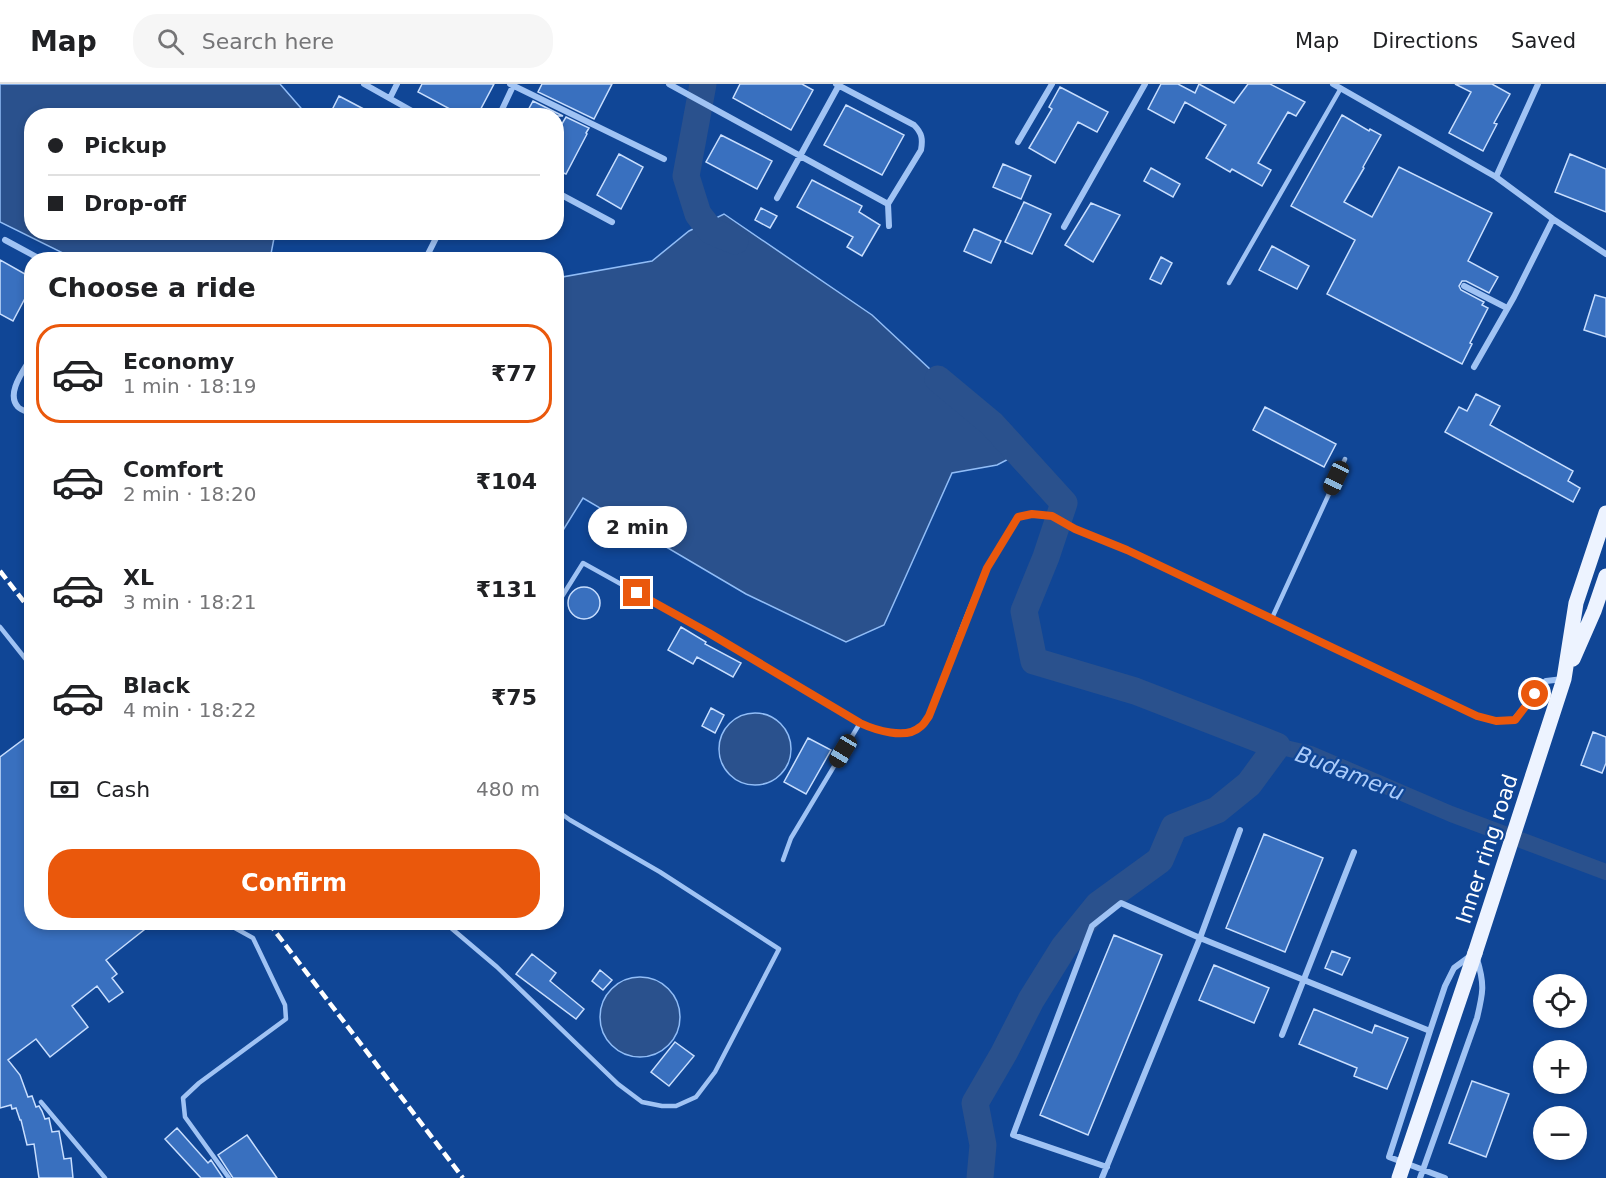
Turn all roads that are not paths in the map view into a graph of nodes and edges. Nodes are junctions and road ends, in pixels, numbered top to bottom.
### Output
1 (364, 84) edge
2 (398, 84) edge
3 (512, 84) edge
4 (669, 84) edge
5 (1052, 84) edge
6 (1145, 84) edge
7 (1334, 84) edge
8 (1539, 84) edge
9 (837, 85) edge
10 (1341, 88) junction
11 (390, 98) junction
12 (407, 108) edge
13 (502, 108) edge
14 (561, 108) edge
15 (564, 110) edge
16 (1018, 142) dead end
17 (800, 156) junction
18 (664, 159) dead end
19 (1496, 177) junction
20 (564, 196) edge
21 (777, 198) dead end
22 (888, 204) junction
23 (1553, 219) junction
24 (612, 222) dead end
25 (889, 226) dead end
26 (1064, 227) dead end
27 (4, 240) dead end
28 (27, 252) edge
29 (1606, 254) edge
30 (1229, 283) dead end
31 (1464, 286) dead end
32 (1507, 308) junction
33 (1474, 367) dead end
34 (24, 371) edge
35 (24, 410) edge
36 (1345, 459) dead end
37 (1606, 513) edge
38 (1052, 516) joint
39 (1606, 576) edge
40 (564, 593) edge
41 (1272, 618) junction
42 (0, 627) edge
43 (24, 657) edge
44 (1564, 678) junction
45 (860, 723) junction
46 (564, 816) edge
47 (1240, 830) dead end
48 (1354, 852) dead end
49 (783, 860) dead end
50 (238, 930) edge
51 (453, 930) edge
52 (1200, 938) junction
53 (1475, 953) junction
54 (1305, 979) junction
55 (1430, 1031) junction
56 (1282, 1035) dead end
57 (41, 1102) dead end
58 (1107, 1167) junction
59 (1423, 1169) junction
60 (105, 1178) edge
61 (229, 1178) edge
62 (1102, 1178) edge
63 (1399, 1178) edge
64 (1420, 1178) edge
65 (1445, 1178) edge

1 - 11 street
2 - 11 street
3 - 13 street
3 - 14 street
4 - 17 street
5 - 16 street
6 - 26 street
7 - 10 street
8 - 19 street
9 - 17 street
9 - 22 street
10 - 19 street
10 - 30 lane
11 - 12 street
15 - 18 street
17 - 21 street
17 - 22 street
19 - 23 street
20 - 24 street
22 - 25 street
23 - 29 street
23 - 32 street
27 - 28 street
31 - 32 street
32 - 33 street
34 - 35 street
36 - 41 lane
37 - 44 main road
38 - 41 street
38 - 45 lane
39 - 44 main road
40 - 45 lane
41 - 44 street
42 - 43 lane
44 - 53 main road, Inner ring road
45 - 49 lane
46 - 51 lane
47 - 52 street
48 - 54 street
50 - 61 lane
52 - 54 street
52 - 58 street
52 - 58 street
53 - 55 street
53 - 59 street
53 - 63 main road, Inner ring road, bridge
54 - 55 street
54 - 56 street
55 - 59 street
57 - 60 lane
58 - 62 street
59 - 64 street
59 - 65 street

